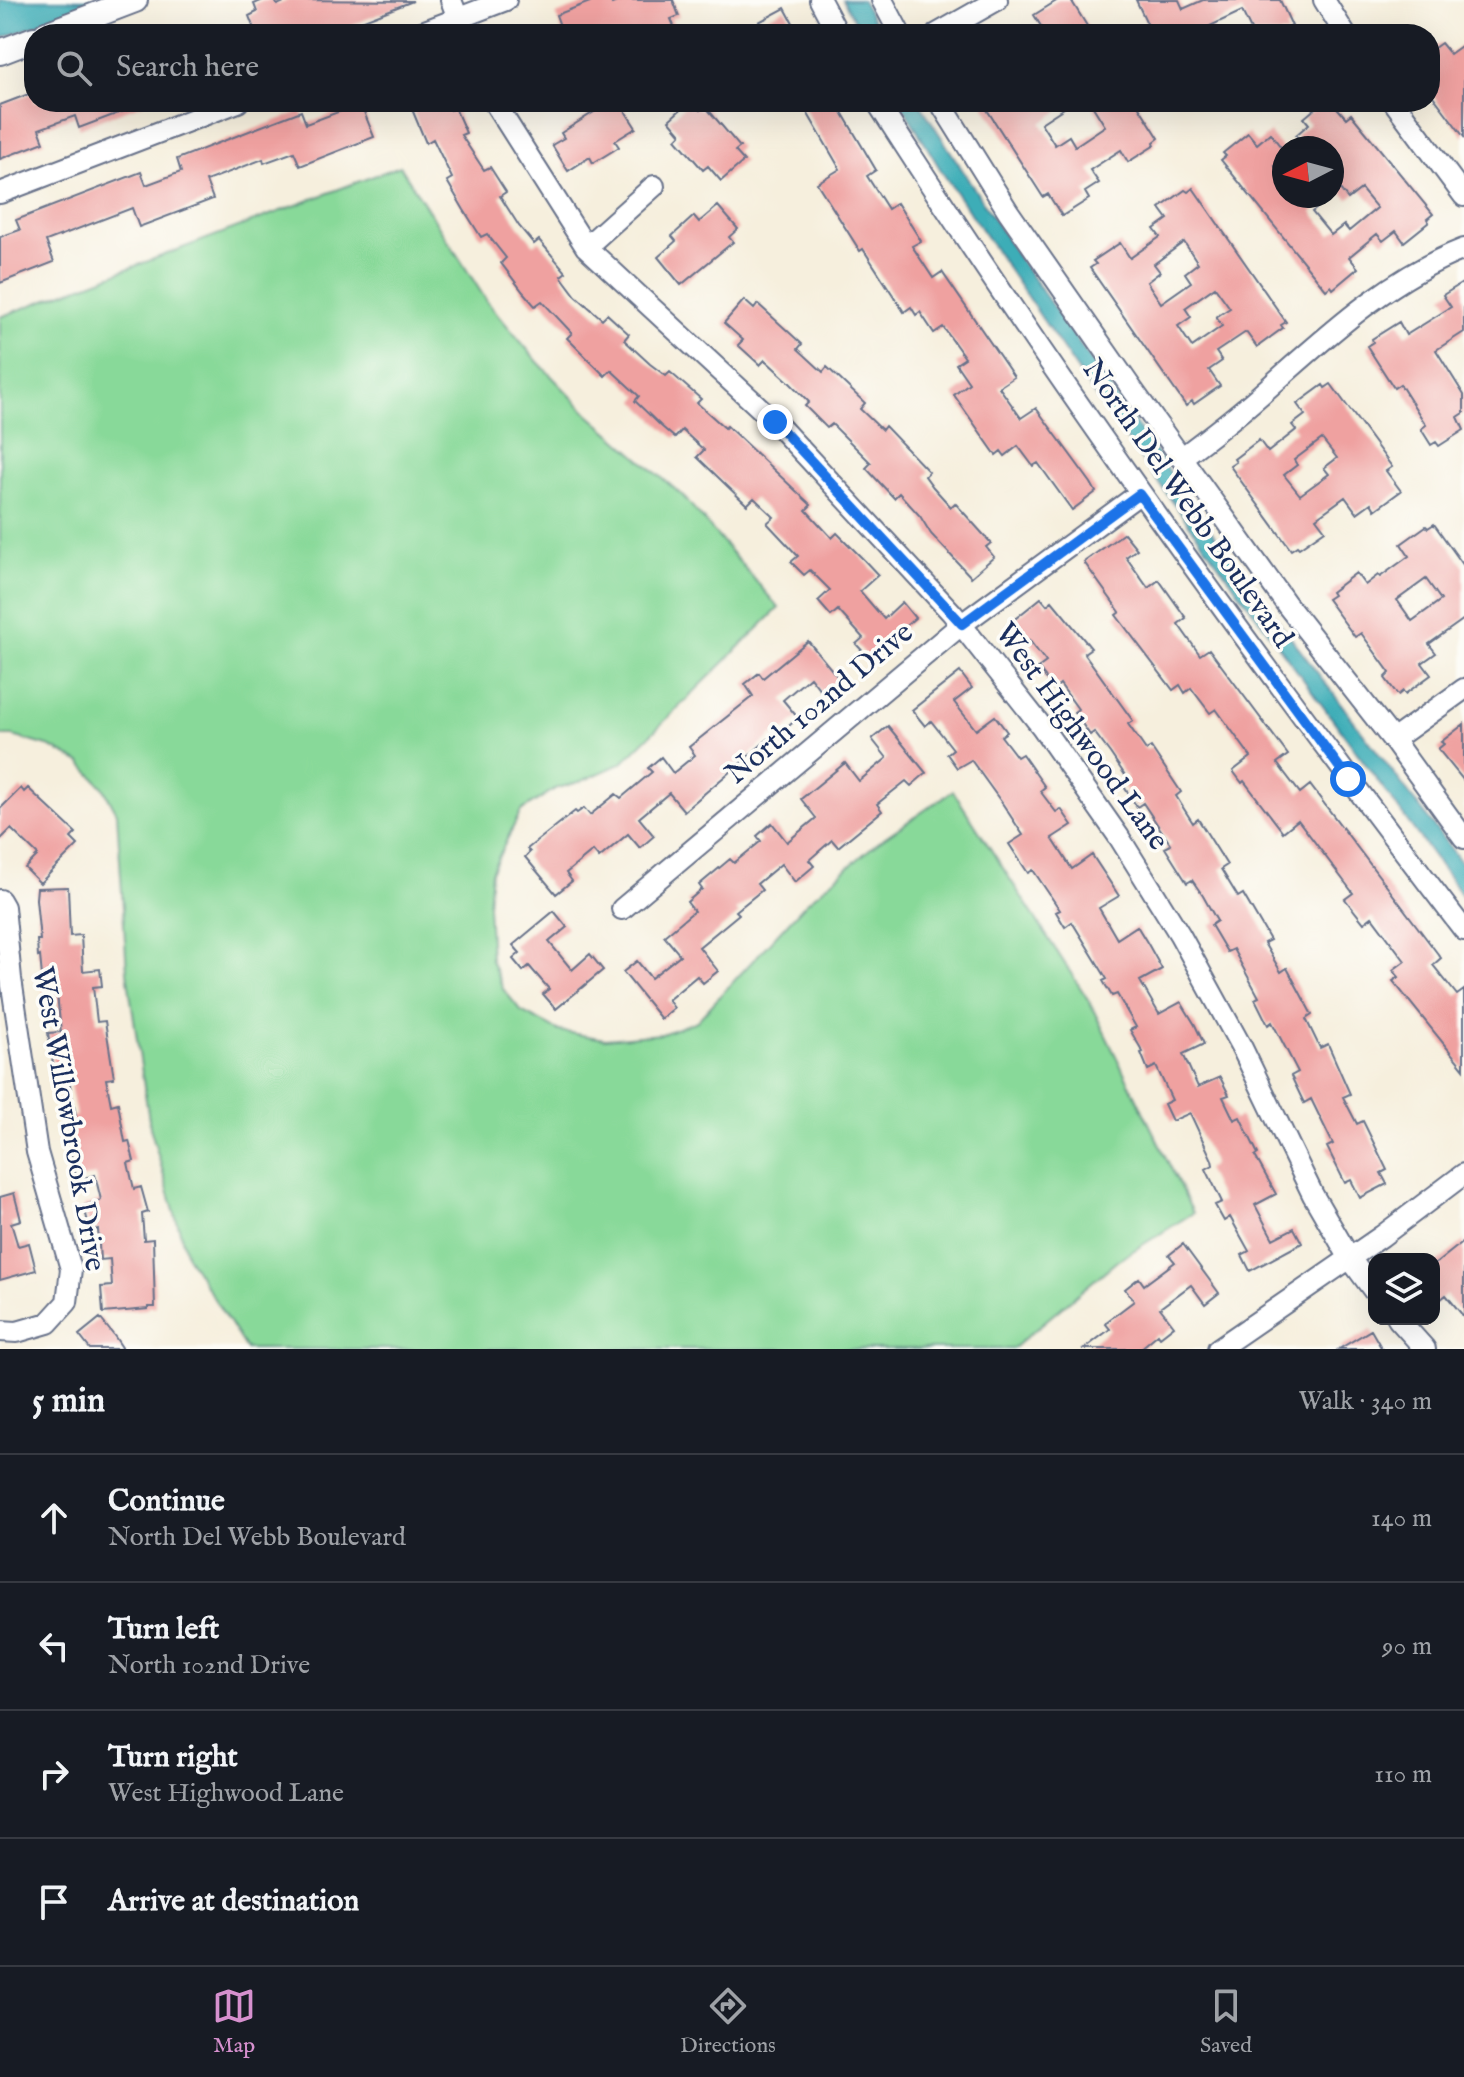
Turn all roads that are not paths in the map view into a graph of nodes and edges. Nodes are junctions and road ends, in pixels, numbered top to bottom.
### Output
1 (135, 0) edge
2 (506, 0) edge
3 (820, 0) edge
4 (882, 0) edge
5 (997, 0) edge
6 (1324, 0) edge
7 (457, 17) edge
8 (72, 24) edge
9 (833, 24) edge
10 (895, 24) edge
11 (955, 24) edge
12 (1339, 24) edge
13 (24, 43) edge
14 (0, 52) edge
15 (212, 112) edge
16 (500, 112) edge
17 (883, 112) edge
18 (946, 112) edge
19 (1401, 112) edge
20 (654, 186) dead end
21 (0, 193) edge
22 (1464, 196) edge
23 (586, 247) junction
24 (1464, 249) edge
25 (1181, 458) junction
26 (1139, 494) junction
27 (962, 624) junction
28 (1464, 689) edge
29 (1393, 740) junction
30 (1464, 838) edge
31 (0, 900) edge
32 (622, 909) dead end
33 (1464, 930) edge
34 (1464, 1174) edge
35 (1349, 1257) junction
36 (1368, 1283) edge
37 (1403, 1325) edge
38 (0, 1331) edge
39 (1218, 1349) edge
40 (1425, 1349) edge

1 - 8 main road
2 - 7 street
3 - 9 street
4 - 10 street
5 - 11 street
6 - 12 street
13 - 14 main road
15 - 21 street
16 - 23 street, West Highwood Lane
17 - 26 street, North Del Webb Boulevard
18 - 25 street, North Del Webb Boulevard
19 - 22 street
20 - 23 street
23 - 27 street, West Highwood Lane
24 - 25 street
25 - 29 street, North Del Webb Boulevard
26 - 27 street, North 102nd Drive
26 - 33 street, North Del Webb Boulevard
27 - 32 street, North 102nd Drive
27 - 35 street, West Highwood Lane
28 - 29 street
29 - 30 street, North Del Webb Boulevard
31 - 38 street, West Willowbrook Drive
34 - 35 street
35 - 36 street, West Highwood Lane
35 - 39 street
37 - 40 street

